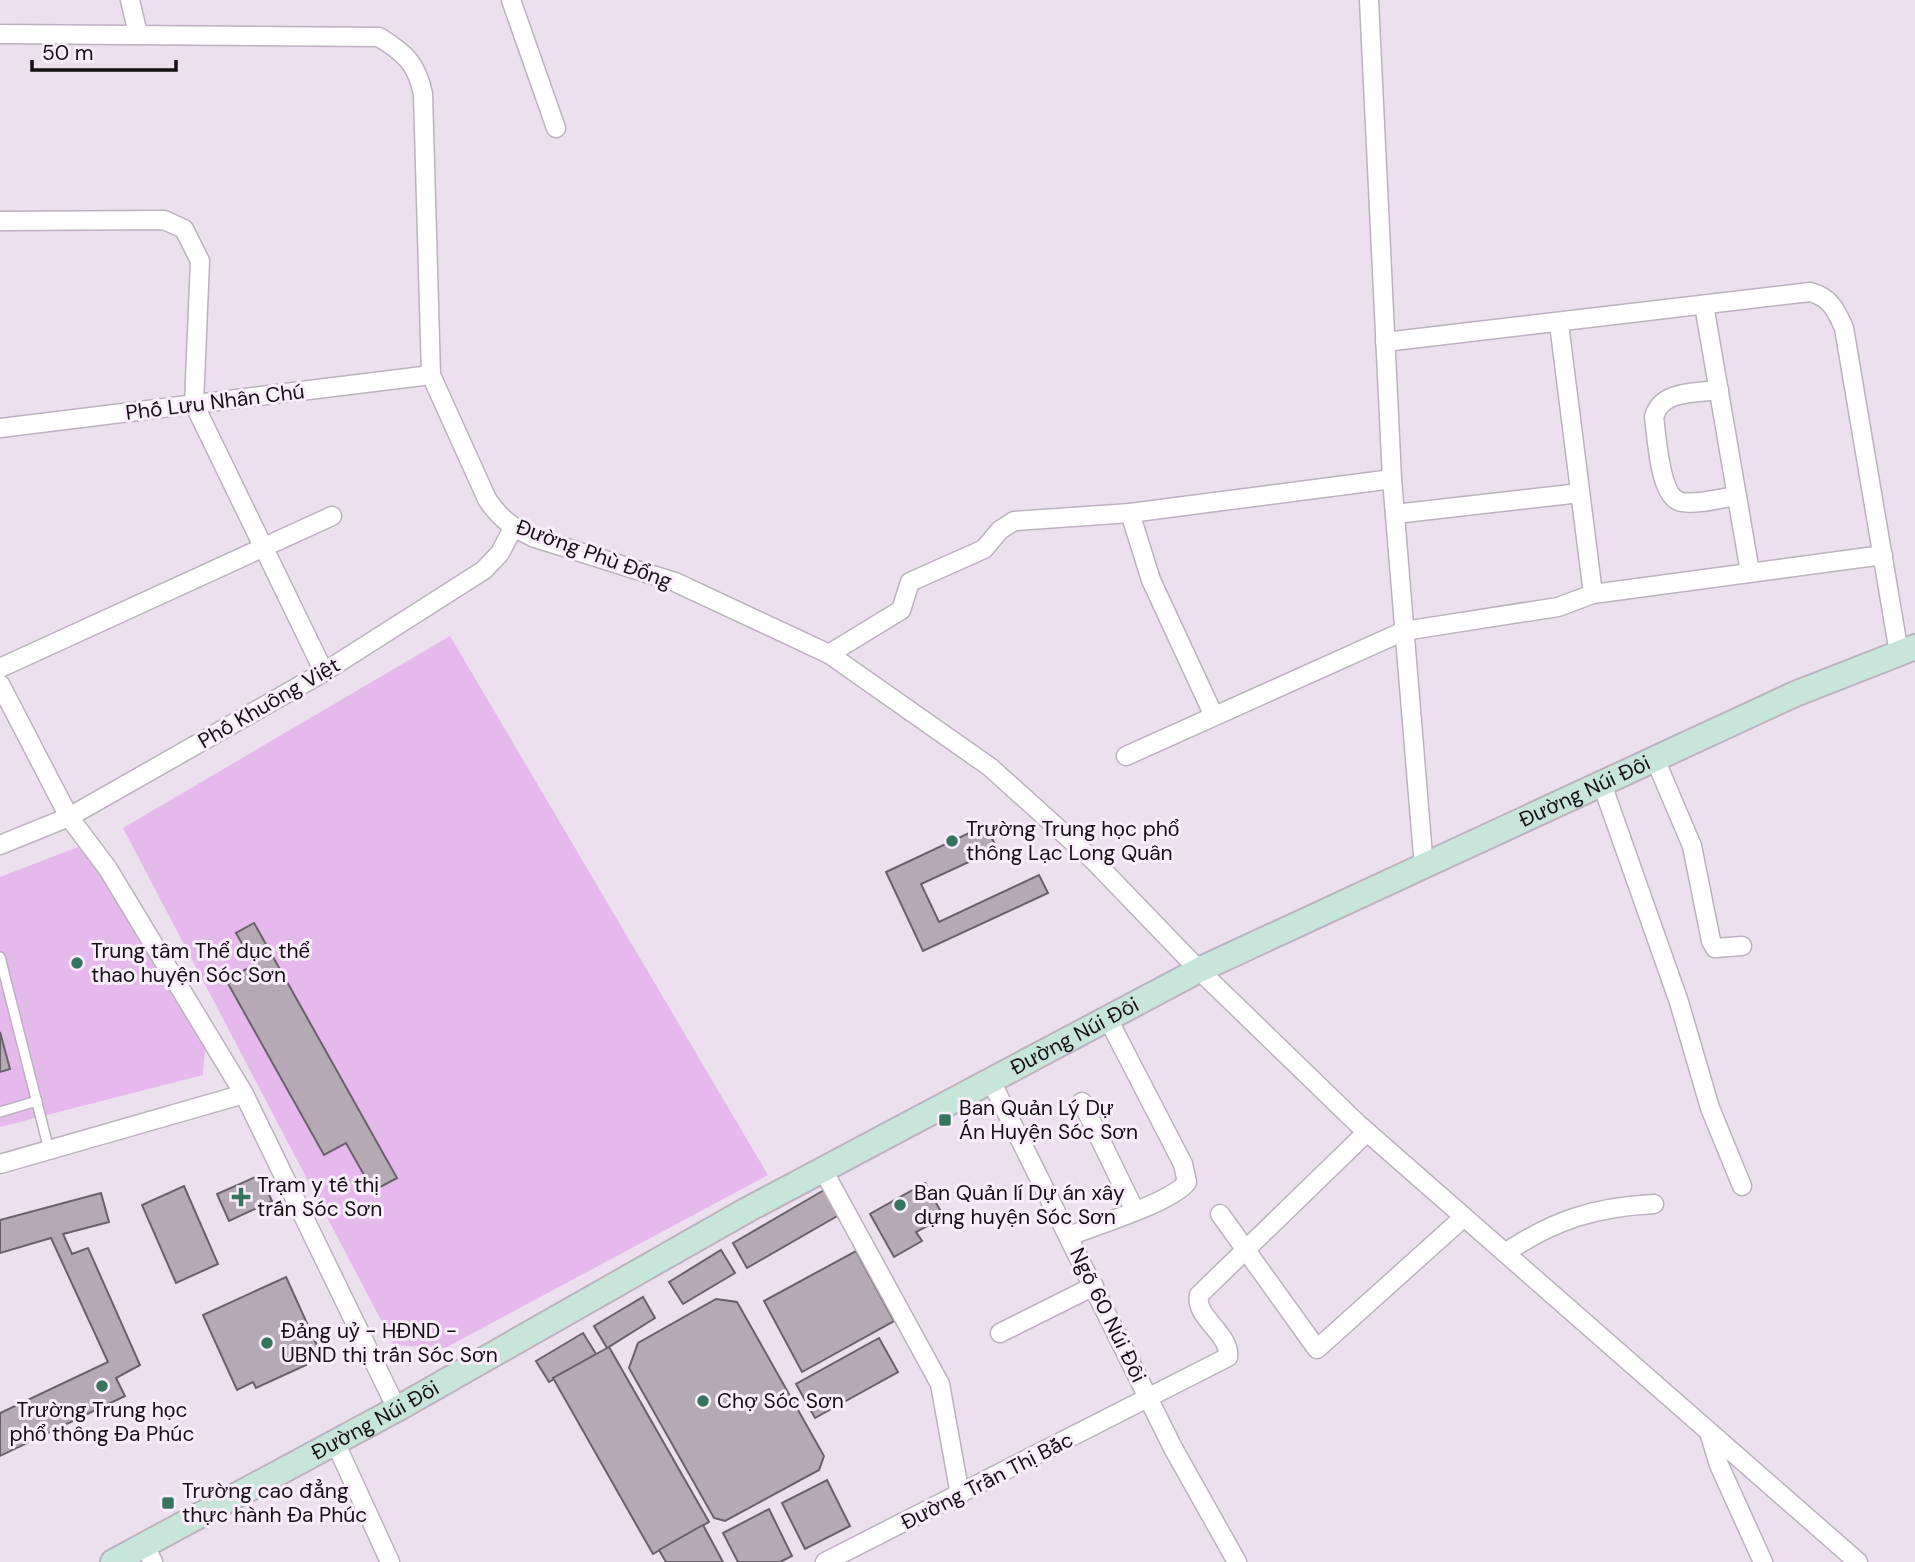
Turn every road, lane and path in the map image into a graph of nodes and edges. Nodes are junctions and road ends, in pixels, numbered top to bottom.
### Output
1 (130, 0) edge
2 (511, 0) edge
3 (1368, 0) edge
4 (0, 34) edge
5 (138, 34) junction
6 (556, 128) dead end
7 (0, 221) edge
8 (1704, 305) junction
9 (1559, 324) junction
10 (1385, 342) junction
11 (430, 375) junction
12 (1719, 390) junction
13 (194, 404) junction
14 (0, 428) edge
15 (1392, 479) junction
16 (1580, 493) junction
17 (1737, 496) junction
18 (1130, 513) junction
19 (1395, 514) junction
20 (332, 516) dead end
21 (513, 528) junction
22 (264, 549) junction
23 (1883, 555) junction
24 (1750, 572) junction
25 (1593, 594) junction
26 (1404, 631) junction
27 (1907, 650) edge
28 (829, 654) junction
29 (0, 668) edge
30 (324, 672) junction
31 (0, 684) edge
32 (1214, 716) junction
33 (1126, 756) dead end
34 (1655, 759) junction
35 (1602, 784) junction
36 (69, 817) junction
37 (0, 845) edge
38 (1424, 868) junction
39 (1742, 946) dead end
40 (0, 957) edge
41 (1199, 970) junction
42 (1108, 1019) junction
43 (991, 1081) junction
44 (244, 1094) junction
45 (37, 1101) junction
46 (1082, 1102) dead end
47 (0, 1112) edge
48 (1367, 1132) junction
49 (49, 1150) junction
50 (0, 1164) edge
51 (823, 1170) junction
52 (1742, 1186) dead end
53 (1654, 1203) dead end
54 (1135, 1211) junction
55 (1220, 1214) dead end
56 (1464, 1217) junction
57 (1069, 1236) junction
58 (1244, 1248) junction
59 (1505, 1253) junction
60 (1094, 1286) junction
61 (1000, 1333) dead end
62 (1149, 1400) junction
63 (397, 1409) junction
64 (1709, 1432) junction
65 (335, 1442) junction
66 (960, 1495) junction
67 (148, 1554) edge
68 (113, 1562) edge
69 (390, 1562) edge
70 (825, 1562) edge
71 (1237, 1562) edge
72 (1763, 1562) edge
73 (1858, 1562) edge

1 - 5 street
2 - 6 street
3 - 10 street
4 - 5 street, Đường Phù Đổng
5 - 11 street, Đường Phù Đổng
7 - 13 street
8 - 9 street
8 - 12 street
8 - 23 street
9 - 10 street
9 - 16 street
10 - 15 street
11 - 13 street, Phố Lưu Nhân Chú
11 - 21 street, Đường Phù Đổng
12 - 17 street
12 - 17 street
13 - 14 street, Phố Lưu Nhân Chú
13 - 22 street
15 - 18 street
15 - 19 street
16 - 19 street
16 - 25 street
17 - 24 street
18 - 28 street
18 - 32 street
19 - 26 street
20 - 22 street
21 - 28 street, Đường Phù Đổng
21 - 30 street, Phố Khuông Việt
22 - 29 street
22 - 30 street
23 - 24 street
23 - 27 street
24 - 25 street
25 - 26 street
26 - 32 street
26 - 38 street
27 - 34 main road, Đường Núi Đôi
28 - 41 street, Đường Phù Đổng
30 - 36 street, Phố Khuông Việt
31 - 36 street
32 - 33 street
34 - 35 main road, Đường Núi Đôi
34 - 39 street
35 - 38 main road, Đường Núi Đôi
35 - 52 street
36 - 37 street, Phố Khuông Việt
36 - 44 street
38 - 41 main road, Đường Núi Đôi
40 - 45 lane
41 - 42 main road, Đường Núi Đôi
41 - 48 street, Đường Phù Đổng
42 - 43 main road, Đường Núi Đôi
42 - 54 street
43 - 51 main road, Đường Núi Đôi
43 - 57 street, Ngõ 60 Núi Đôi
44 - 49 street
44 - 63 street
45 - 47 lane
45 - 49 lane
46 - 54 street
48 - 56 street, Đường Phù Đổng
48 - 58 street
49 - 50 street
51 - 63 main road, Đường Núi Đôi
51 - 66 street
53 - 59 street
54 - 57 street
55 - 58 street
56 - 58 street
56 - 59 street, Đường Phù Đổng
57 - 60 street, Ngõ 60 Núi Đôi
58 - 62 street, Đường Trần Thị Bắc
59 - 64 street, Đường Phù Đổng
60 - 61 street
60 - 62 street, Ngõ 60 Núi Đôi
62 - 66 street, Đường Trần Thị Bắc
62 - 71 street, Ngõ 60 Núi Đôi
63 - 65 main road, Đường Núi Đôi
64 - 72 street
64 - 73 street, Đường Phù Đổng
65 - 67 main road, Đường Núi Đôi
65 - 69 street
66 - 70 street, Đường Trần Thị Bắc
67 - 68 main road, Đường Núi Đôi

